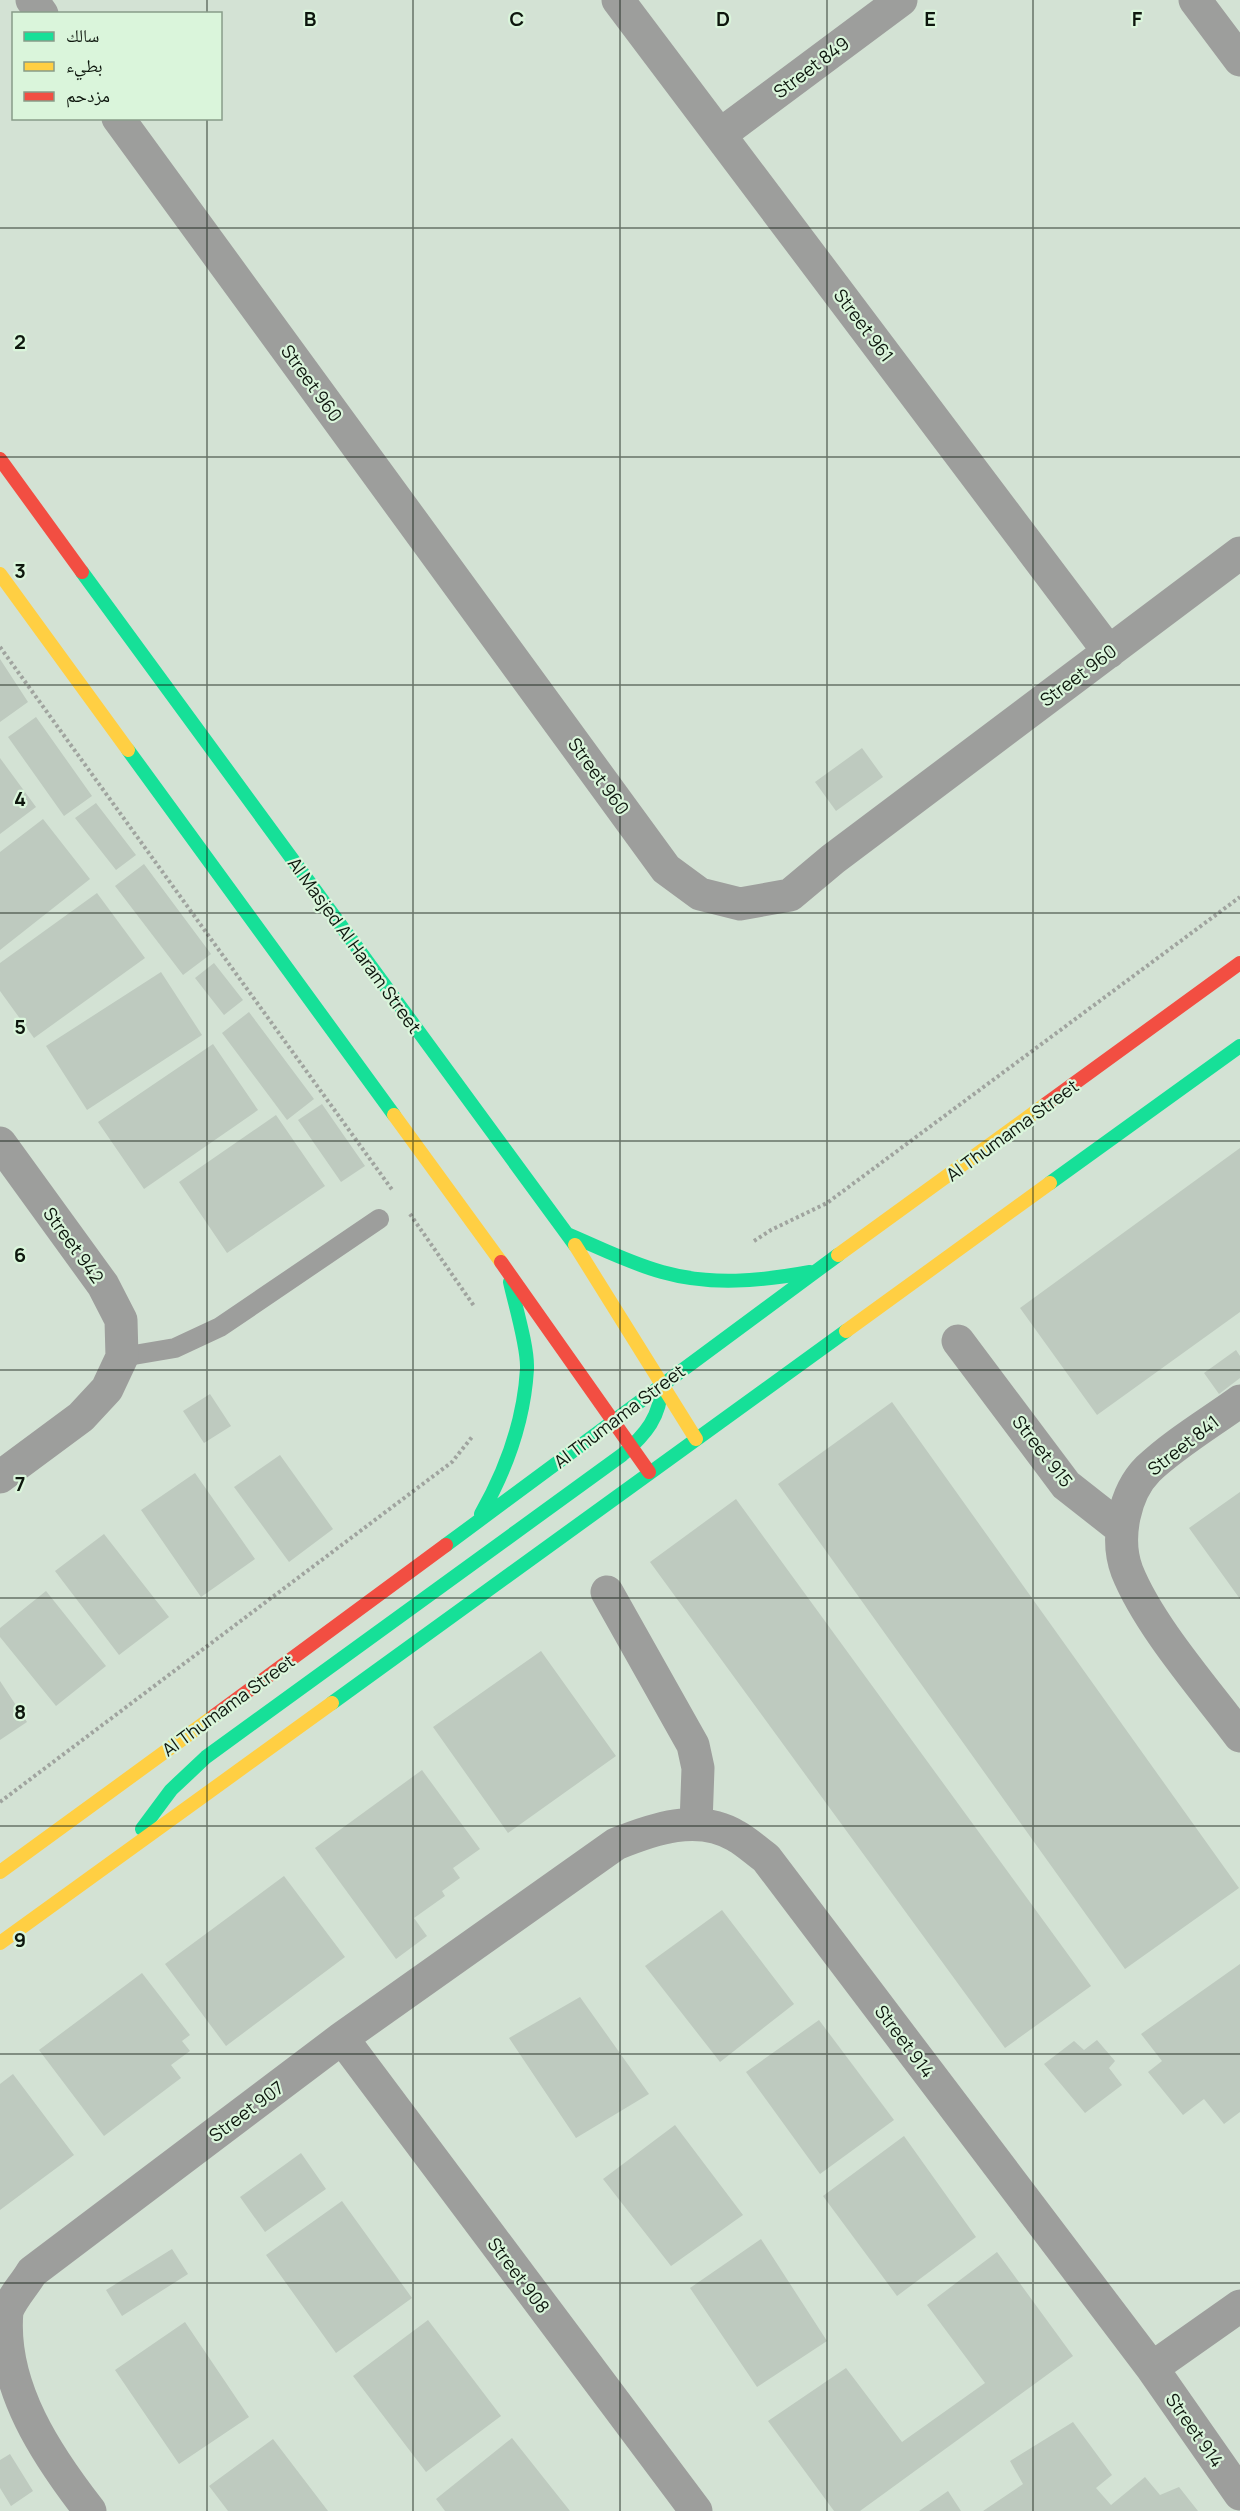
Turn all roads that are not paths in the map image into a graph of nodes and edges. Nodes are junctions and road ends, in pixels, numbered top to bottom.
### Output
1 (618, 0) edge
2 (901, 0) edge
3 (1195, 0) edge
4 (1240, 60) edge
5 (119, 120) edge
6 (721, 134) junction
7 (0, 459) edge
8 (1240, 553) edge
9 (0, 574) edge
10 (1108, 652) junction
11 (1240, 963) edge
12 (1240, 1046) edge
13 (0, 1143) edge
14 (379, 1219) dead end
15 (567, 1234) junction
16 (820, 1270) junction
17 (508, 1271) junction
18 (958, 1341) dead end
19 (122, 1357) junction
20 (661, 1384) junction
21 (1240, 1401) edge
22 (613, 1420) junction
23 (696, 1439) junction
24 (631, 1446) junction
25 (649, 1472) junction
26 (0, 1478) edge
27 (475, 1524) junction
28 (1122, 1529) junction
29 (607, 1592) dead end
30 (1240, 1736) edge
31 (696, 1824) junction
32 (131, 1847) junction
33 (0, 1872) edge
34 (0, 1943) edge
35 (342, 2038) junction
36 (1240, 2306) edge
37 (1152, 2368) junction
38 (1240, 2494) edge
39 (90, 2511) edge
40 (696, 2511) edge

1 - 6 street, Street 961
2 - 6 street, Street 849
3 - 4 street
5 - 10 street, Street 960
6 - 10 street, Street 961
7 - 15 street, Al Masjed Al Haram Street
8 - 10 street, Street 960
9 - 17 street
11 - 16 street, Al Thumama Street
12 - 23 street
13 - 19 street, Street 942
14 - 19 lane
15 - 16 street
15 - 20 street, Al Masjed Al Haram Street
16 - 20 street, Al Thumama Street
17 - 22 street
17 - 27 street
18 - 28 street, Street 915
19 - 26 street
20 - 22 street, Al Thumama Street
20 - 23 street, Al Masjed Al Haram Street
20 - 24 street
21 - 28 street, Street 841
22 - 24 street
22 - 27 street, Al Thumama Street
23 - 25 street
24 - 25 street
24 - 32 street
25 - 32 street
27 - 33 street, Al Thumama Street
28 - 30 street
29 - 31 street
31 - 35 street, Street 907
31 - 37 street, Street 914
32 - 34 street
35 - 39 street, Street 907
35 - 40 street, Street 908
36 - 37 street
37 - 38 street, Street 914

